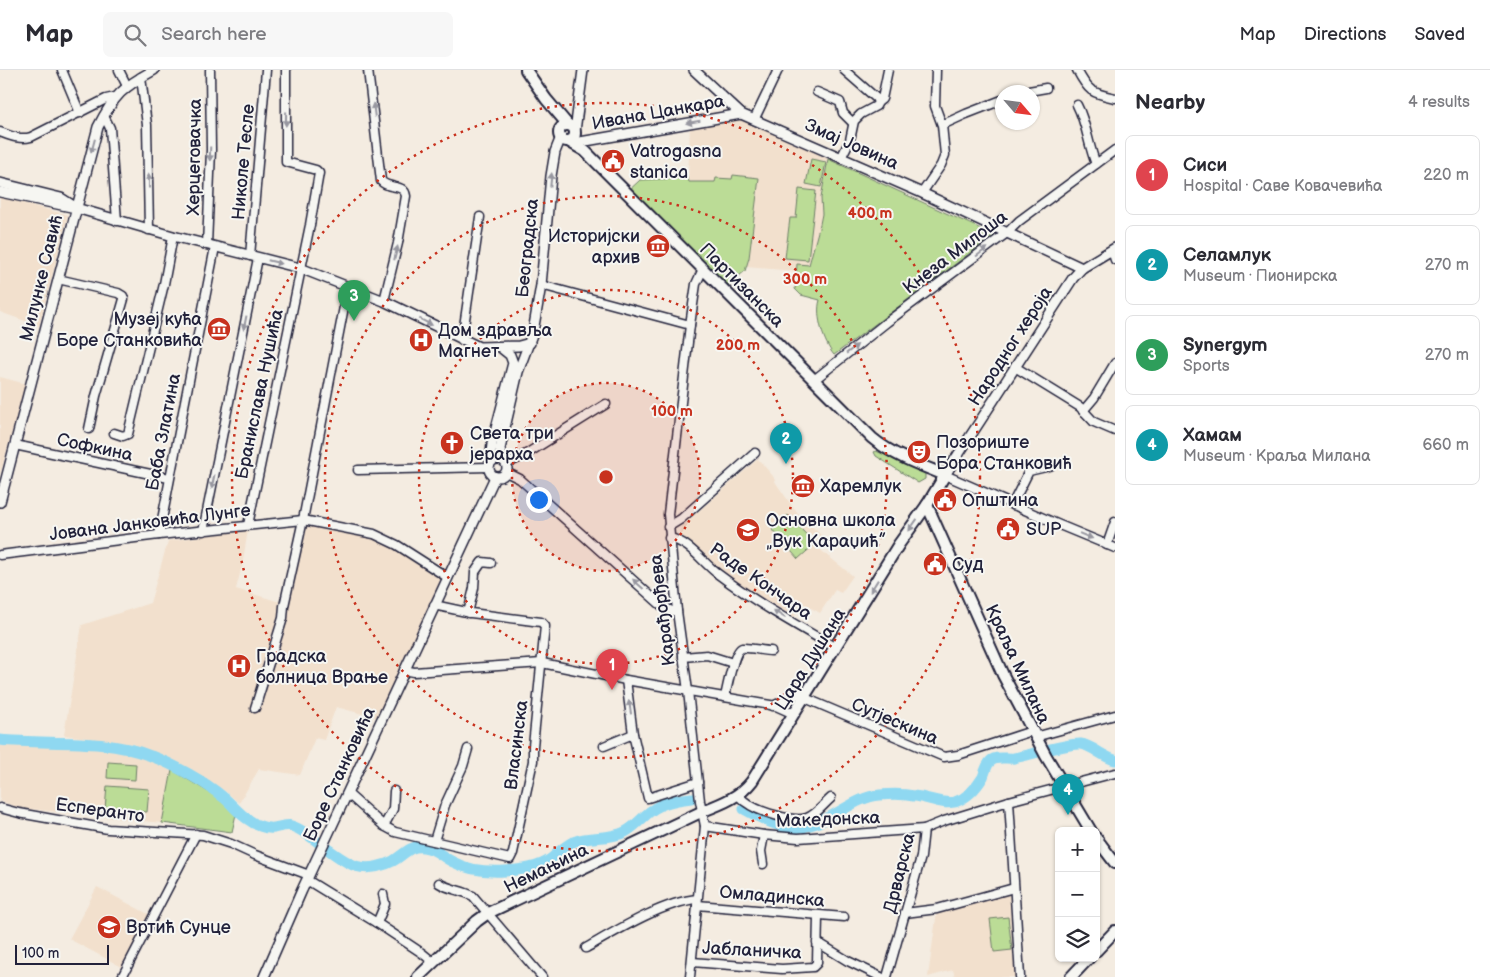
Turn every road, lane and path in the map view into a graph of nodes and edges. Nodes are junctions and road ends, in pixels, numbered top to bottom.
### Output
1 (62, 70) edge
2 (119, 70) edge
3 (153, 70) edge
4 (210, 70) edge
5 (266, 70) edge
6 (286, 70) edge
7 (368, 70) edge
8 (526, 70) edge
9 (583, 70) edge
10 (694, 70) edge
11 (778, 70) edge
12 (844, 70) edge
13 (888, 70) edge
14 (936, 70) edge
15 (1077, 70) edge
16 (141, 77) junction
17 (127, 86) junction
18 (1046, 88) dead end
19 (1040, 89) edge
20 (817, 92) dead end
21 (115, 97) junction
22 (1115, 98) edge
23 (878, 102) junction
24 (995, 103) edge
25 (1077, 105) dead end
26 (80, 113) junction
27 (742, 114) junction
28 (104, 116) junction
29 (755, 118) junction
30 (854, 123) junction
31 (942, 125) junction
32 (0, 132) edge
33 (571, 135) junction
34 (1115, 150) edge
35 (841, 158) junction
36 (1096, 164) junction
37 (0, 183) edge
38 (82, 188) junction
39 (0, 192) edge
40 (21, 193) junction
41 (922, 193) junction
42 (61, 198) junction
43 (76, 208) junction
44 (480, 217) dead end
45 (117, 221) junction
46 (148, 230) junction
47 (1008, 232) junction
48 (173, 236) junction
49 (211, 246) junction
50 (1113, 249) edge
51 (254, 257) junction
52 (1115, 260) edge
53 (300, 268) junction
54 (1082, 268) junction
55 (703, 269) junction
56 (58, 279) junction
57 (541, 285) junction
58 (348, 286) junction
59 (384, 301) junction
60 (690, 325) junction
61 (462, 340) junction
62 (530, 343) junction
63 (500, 347) junction
64 (1115, 363) edge
65 (1015, 367) junction
66 (814, 380) junction
67 (606, 404) dead end
68 (1083, 411) junction
69 (89, 429) dead end
70 (1115, 431) edge
71 (114, 433) dead end
72 (16, 445) junction
73 (755, 453) dead end
74 (489, 465) junction
75 (505, 465) junction
76 (1050, 466) dead end
77 (358, 470) dead end
78 (945, 475) junction
79 (495, 477) junction
80 (169, 478) junction
81 (0, 502) edge
82 (927, 505) junction
83 (1012, 505) junction
84 (303, 520) junction
85 (1115, 522) edge
86 (248, 525) junction
87 (668, 527) junction
88 (203, 531) junction
89 (159, 535) junction
90 (669, 538) junction
91 (1107, 545) junction
92 (1115, 548) edge
93 (0, 555) edge
94 (491, 563) dead end
95 (447, 578) junction
96 (434, 605) junction
97 (676, 611) junction
98 (468, 613) junction
99 (836, 648) junction
100 (771, 651) dead end
101 (683, 657) junction
102 (542, 663) junction
103 (733, 663) junction
104 (404, 670) junction
105 (626, 680) junction
106 (811, 688) junction
107 (688, 691) junction
108 (726, 697) junction
109 (805, 698) junction
110 (773, 706) junction
111 (255, 708) dead end
112 (794, 714) junction
113 (1115, 715) edge
114 (634, 734) junction
115 (1033, 734) junction
116 (604, 746) dead end
117 (468, 749) dead end
118 (1115, 773) edge
119 (698, 782) junction
120 (1064, 788) junction
121 (394, 791) dead end
122 (348, 794) junction
123 (738, 795) junction
124 (831, 798) dead end
125 (1009, 801) junction
126 (0, 808) edge
127 (702, 811) junction
128 (384, 826) junction
129 (705, 826) junction
130 (1088, 827) edge
131 (924, 829) junction
132 (196, 834) junction
133 (764, 836) junction
134 (434, 841) junction
135 (1100, 843) edge
136 (1115, 863) edge
137 (763, 864) dead end
138 (308, 878) junction
139 (439, 883) dead end
140 (1014, 888) junction
141 (383, 894) dead end
142 (697, 902) junction
143 (488, 913) junction
144 (905, 913) junction
145 (818, 916) junction
146 (844, 917) dead end
147 (377, 923) junction
148 (1115, 932) edge
149 (817, 942) junction
150 (1100, 947) edge
151 (586, 948) dead end
152 (433, 962) junction
153 (692, 962) junction
154 (1085, 962) edge
155 (122, 977) edge
156 (264, 977) edge
157 (418, 977) edge
158 (542, 977) edge
159 (690, 977) edge
160 (881, 977) edge
161 (887, 977) edge
162 (1020, 977) edge
163 (1071, 977) edge

1 - 26 street
2 - 17 street
3 - 16 street, Милунке Савић
4 -> 49 street, Херцеговачка
5 - 51 street, Николе Тесле
6 -> 53 street, Бранислава Нушића
59 -> 7 street
8 - 33 main road, Партизанска
9 - 33 street, Београдска
10 - 27 street, Змај Јовина
11 - 29 street
12 - 23 street
13 - 23 street
14 - 31 street
15 - 22 street
16 - 17 street, Милунке Савић
46 -> 16 street
17 - 21 street, Милунке Савић
18 - 19 street
20 - 30 street
21 - 26 street
21 - 28 street, Милунке Савић
23 - 30 street
24 - 31 street
25 - 36 street
26 - 32 street
27 - 29 street, Змај Јовина
27 -> 33 street, Ивана Цанкара
28 -> 38 street, Милунке Савић
28 - 45 street
29 - 35 street, Змај Јовина
30 - 35 street
31 - 41 street
33 - 55 main road, Партизанска
57 -> 33 street, Београдска
34 - 36 street, Кнеза Милоша
35 - 41 street, Змај Јовина
36 - 47 street, Кнеза Милоша
37 - 40 street
38 - 42 street
38 - 43 street, Милунке Савић
39 - 40 street
40 - 42 street
40 - 43 street
41 - 47 street, Змај Јовина
42 - 43 street
43 - 45 street
43 - 56 street, Милунке Савић
44 - 61 street
45 - 46 street
46 - 48 street
47 - 54 street, Змај Јовина
66 -> 47 street, Кнеза Милоша
48 - 49 street
48 - 71 street
49 - 51 street
49 - 80 street, Баба Златина
50 - 52 street
50 - 54 street, Народног хероја
51 -> 53 street
51 -> 88 street, Николе Тесле
53 - 58 street
53 - 86 street, Бранислава Нушића
54 - 65 street, Народног хероја
55 - 60 street, Карађорђева
55 - 66 main road, Партизанска
56 - 69 street
56 - 72 street, Милунке Савић
57 - 60 street
57 - 62 street, Београдска
58 - 59 street
58 - 84 street
59 -> 61 street
60 - 87 street, Карађорђева
61 - 63 street
62 - 63 street
62 - 75 street, Београдска
63 - 74 street
64 - 68 street
65 - 68 street
65 - 78 street, Народног хероја
66 - 78 main road, Партизанска
67 - 75 street
68 - 70 street
72 - 80 street, Софкина
72 - 81 street, Милунке Савић
73 - 87 street
74 - 75 street
74 - 77 street
74 - 79 street
75 - 79 street
97 -> 75 street
76 - 83 street
78 - 82 main road, Цара Душана
78 - 83 street
79 - 95 street, Боре Станковића
80 - 89 street, Баба Златина
82 -> 99 main road, Цара Душана
82 - 115 main road, Краља Милана
83 -> 91 street
84 - 86 street, Јована Јанковића Лунге
84 - 95 street, Јована Јанковића Лунге
84 - 111 street
85 - 91 street
86 - 88 street, Јована Јанковића Лунге
87 - 90 street, Карађорђева
88 - 89 street, Јована Јанковића Лунге
89 - 93 street, Јована Јанковића Лунге
90 - 97 street, Карађорђева
99 -> 90 street, Раде Кончара
91 - 92 street
94 - 98 street
95 - 96 street, Боре Станковића
96 - 98 street
96 - 104 street, Боре Станковића
97 - 101 street, Карађорђева
98 - 102 street, Власинска
99 - 106 main road, Цара Душана
100 - 103 street
101 - 103 street
101 - 107 street, Карађорђева
102 - 104 street
102 - 105 street
102 - 134 street, Власинска
103 - 108 street
104 - 122 street, Боре Станковића
105 - 107 street
114 -> 105 street
106 - 109 main road, Цара Душана
106 - 110 street
107 - 108 street
107 - 119 street, Карађорђева
108 - 110 street
109 - 112 main road, Цара Душана
109 - 115 street, Сутјескина
110 - 112 street
112 - 123 main road, Цара Душана
113 - 115 street, Сутјескина
114 - 116 street
114 - 119 street
115 - 120 main road, Краља Милана
117 - 134 street
118 - 120 street, Дрварска
119 - 127 street, Карађорђева
120 - 125 street, Дрварска
120 - 130 main road, Краља Милана
121 - 128 street
122 - 128 street
122 - 138 street, Боре Станковића
123 - 124 street
123 - 127 main road, Цара Душана
125 - 131 street, Дрварска
125 - 140 street
126 - 132 street, Есперанто
127 - 129 street, Карађорђева
127 - 143 main road, Немањина
128 - 134 street
129 - 133 street, Македонска
129 - 142 street, Карађорђева
131 - 133 street, Македонска
131 - 144 street, Дрварска
132 - 138 street, Есперанто
132 - 155 street
133 - 137 street, Македонска
135 - 136 main road
138 - 147 street, Есперанто
138 - 156 street, Боре Станковића
139 - 143 street
140 - 144 street
140 - 162 street
141 - 147 street
142 - 145 street, Омладинска
142 - 151 street, Омладинска
142 - 153 street, Карађорђева
143 - 152 main road, Немањина
143 - 158 street
144 - 161 street, Дрварска
145 - 146 street, Омладинска
145 - 149 street, Јабланичка
147 - 152 street, Есперанто
148 - 150 main road
149 - 153 street, Јабланичка
149 - 160 street, Јабланичка
152 - 157 main road, Немањина
153 - 159 street, Карађорђева
154 - 163 main road

